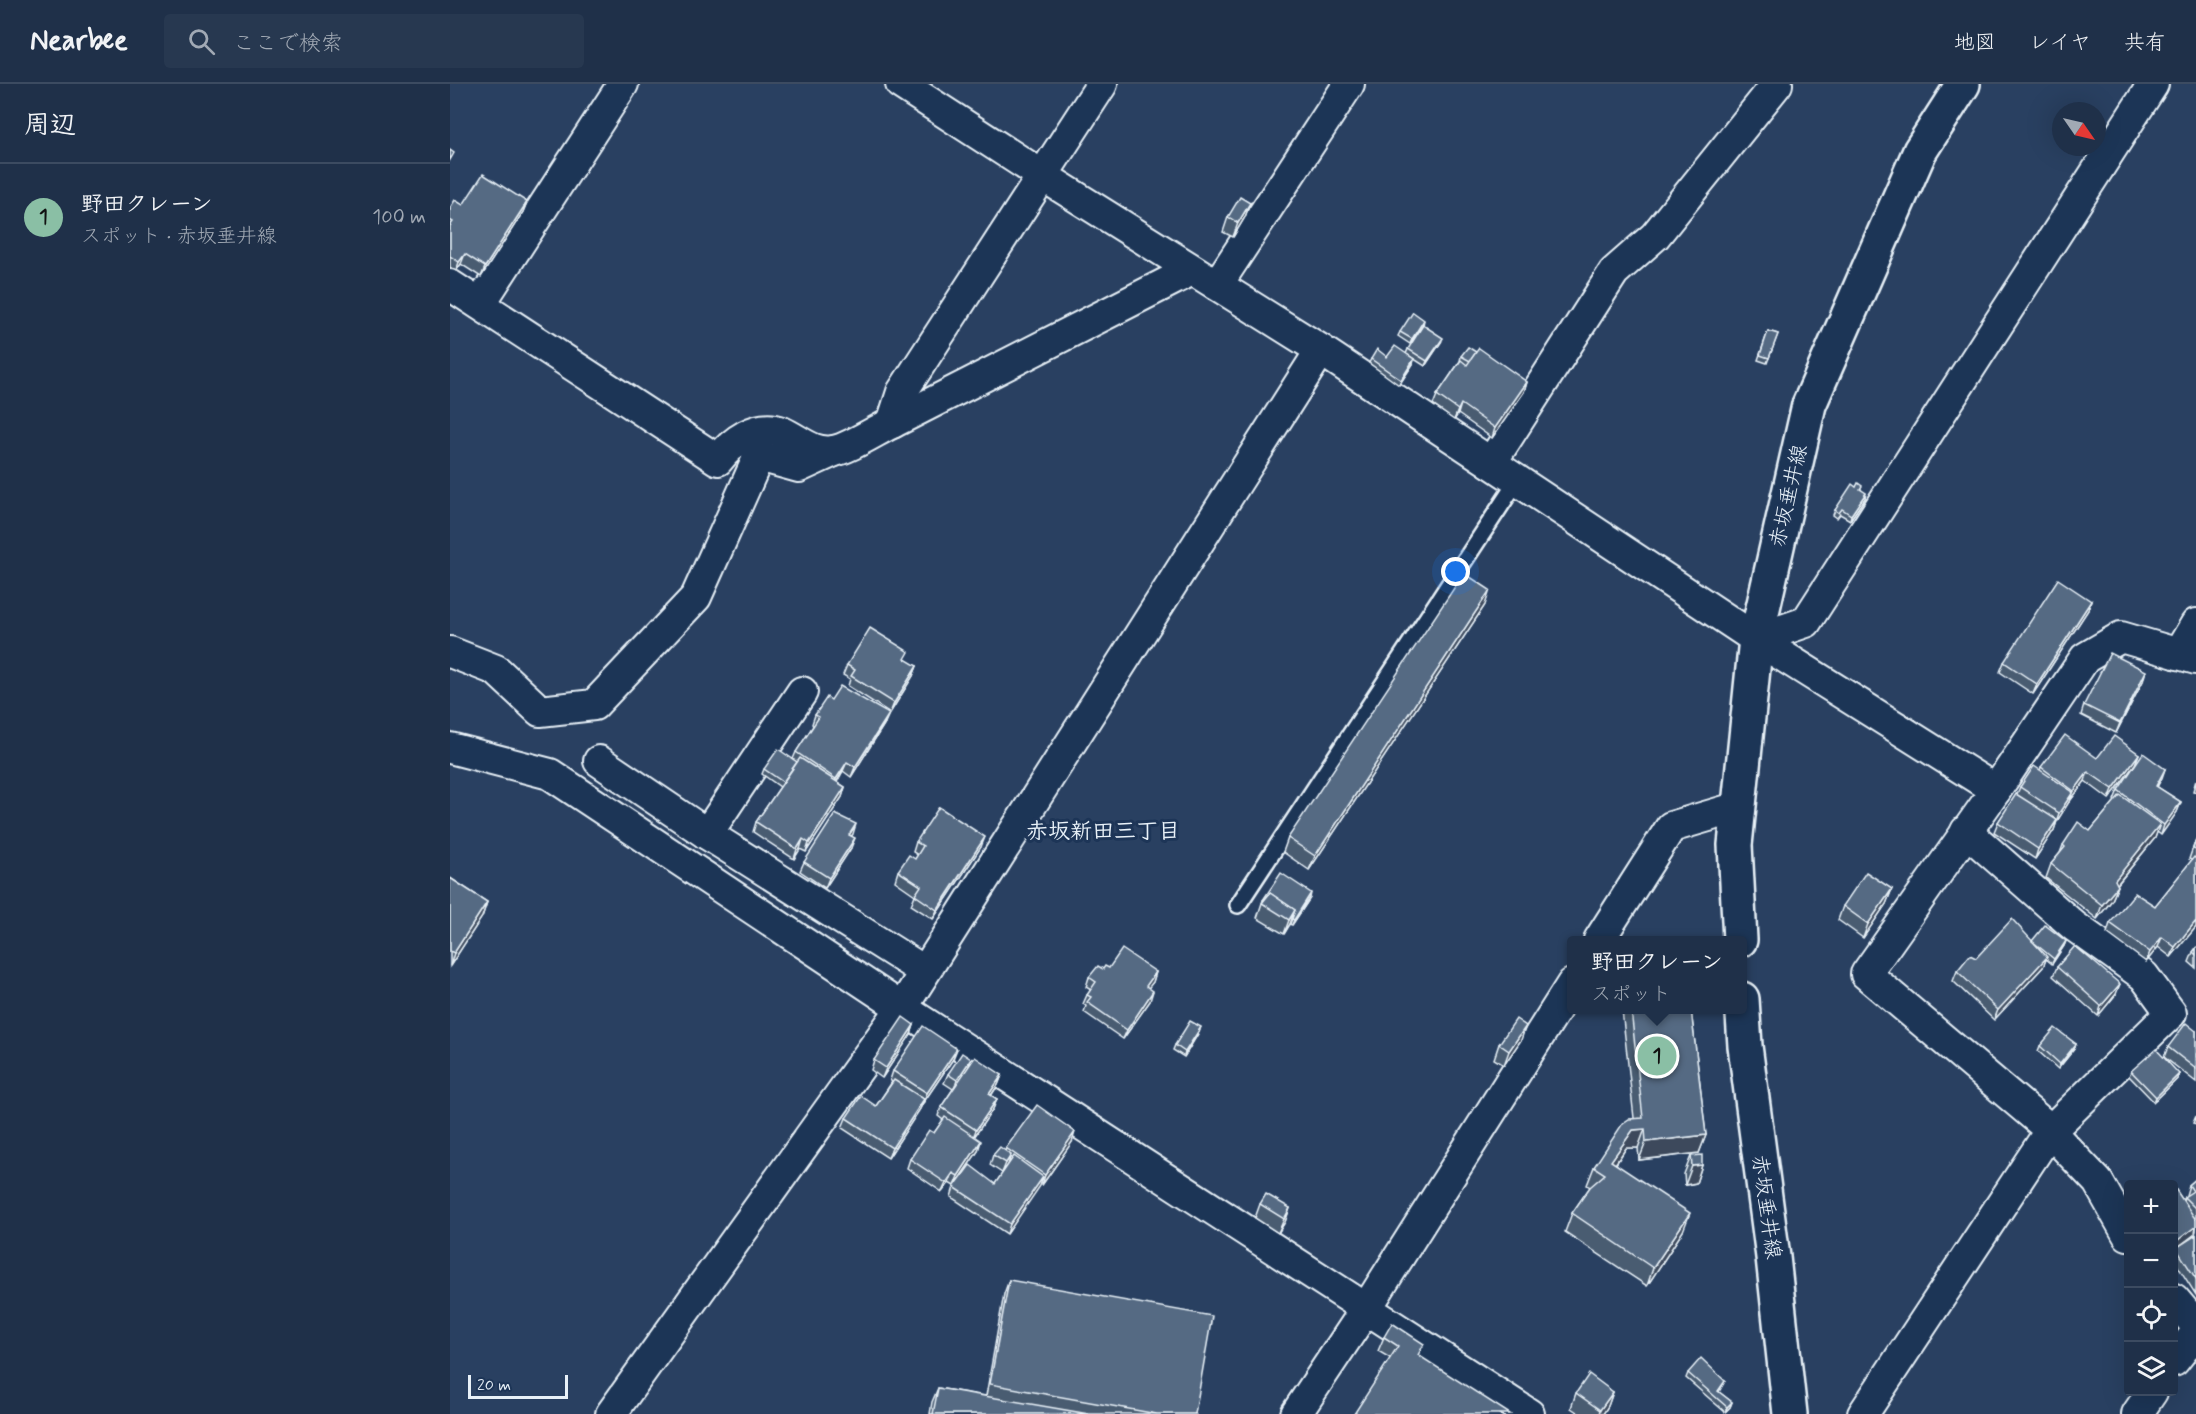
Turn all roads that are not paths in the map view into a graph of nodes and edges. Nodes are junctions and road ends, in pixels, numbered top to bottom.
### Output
1 (623, 84) edge
2 (901, 84) edge
3 (1102, 84) edge
4 (1349, 84) edge
5 (1777, 84) edge
6 (1963, 84) edge
7 (2152, 84) edge
8 (1043, 176) junction
9 (1204, 278) junction
10 (450, 285) edge
11 (480, 304) junction
12 (1321, 350) junction
13 (892, 423) junction
14 (834, 451) junction
15 (1491, 463) junction
16 (1517, 481) junction
17 (2196, 624) edge
18 (1756, 639) junction
19 (450, 652) edge
20 (2187, 657) edge
21 (802, 692) dead end
22 (450, 748) edge
23 (599, 761) dead end
24 (1996, 790) junction
25 (1739, 807) junction
26 (1966, 831) junction
27 (707, 834) junction
28 (1238, 904) dead end
29 (1602, 936) edge
30 (1740, 936) edge
31 (924, 971) junction
32 (1567, 992) edge
33 (902, 1008) junction
34 (2171, 1013) junction
35 (1744, 1014) edge
36 (2196, 1032) edge
37 (2050, 1131) junction
38 (2127, 1234) edge
39 (2178, 1304) edge
40 (1366, 1309) junction
41 (2196, 1325) edge
42 (2196, 1333) edge
43 (2178, 1356) edge
44 (2149, 1396) edge
45 (611, 1414) edge
46 (1296, 1414) edge
47 (1529, 1414) edge
48 (1790, 1414) edge
49 (1863, 1414) edge
50 (2138, 1414) edge

1 - 11 street
2 - 8 street
3 - 8 street
4 - 9 street
5 - 15 street
6 - 18 main road, 赤坂垂井線
7 - 18 street
8 - 9 street
8 - 13 street
9 - 12 street
9 - 13 street
10 - 11 street
11 - 14 street
12 - 15 street
12 - 31 street
13 - 14 street
14 - 19 street
15 - 16 street
16 - 18 street
16 - 28 lane
17 - 20 street
18 - 24 street
18 - 25 main road, 赤坂垂井線
20 - 24 street
21 - 27 street
22 - 33 street
23 - 27 street
24 - 26 street
25 - 29 street
25 - 30 main road, 赤坂垂井線
26 - 34 street
26 - 37 street
27 - 31 street
31 - 33 street
32 - 40 street
33 - 40 street
33 - 45 street
34 - 36 street
34 - 37 street
35 - 48 main road, 赤坂垂井線
37 - 38 street
37 - 49 street
39 - 41 street
40 - 46 street
40 - 47 street
42 - 43 street
44 - 50 street

